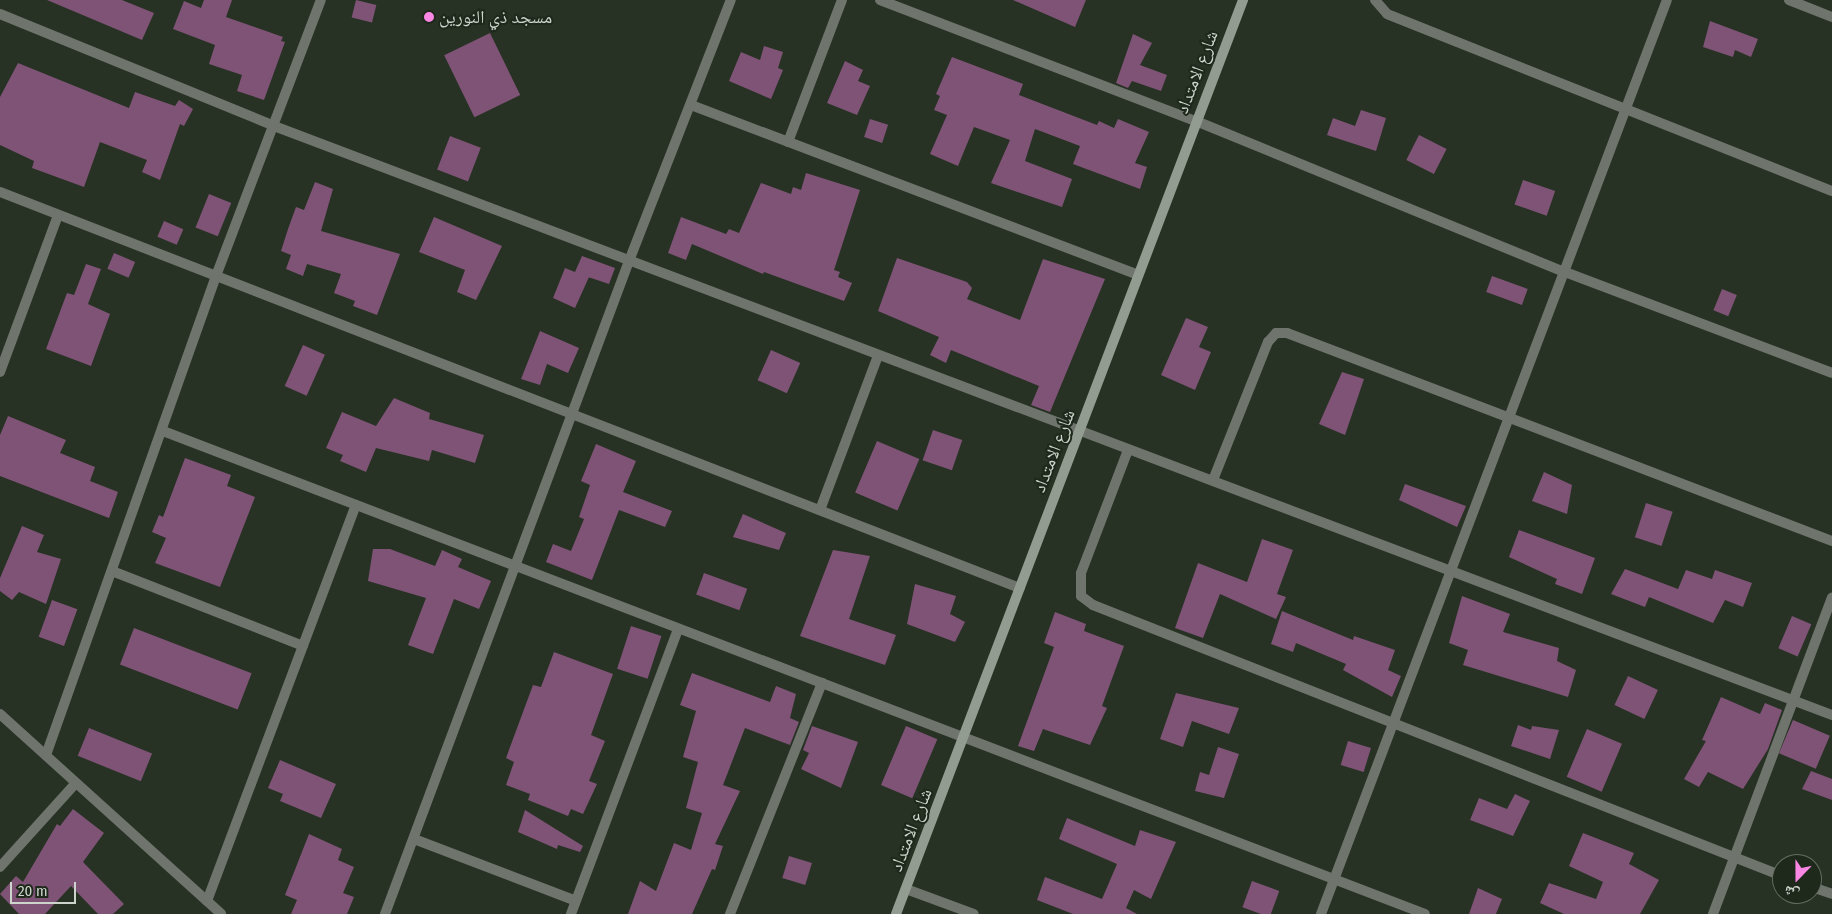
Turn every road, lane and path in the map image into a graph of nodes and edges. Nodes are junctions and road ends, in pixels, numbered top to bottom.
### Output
1 (321, 0) edge
2 (731, 0) edge
3 (842, 0) edge
4 (880, 0) edge
5 (1242, 0) edge
6 (1375, 0) edge
7 (1668, 0) edge
8 (1789, 0) edge
9 (0, 14) edge
10 (1832, 17) edge
11 (691, 105) junction
12 (1626, 111) junction
13 (1196, 121) junction
14 (274, 126) junction
15 (788, 142) junction
16 (1832, 191) edge
17 (0, 192) edge
18 (58, 215) junction
19 (629, 261) junction
20 (1565, 272) junction
21 (1138, 275) junction
22 (216, 276) junction
23 (878, 356) junction
24 (0, 372) edge
25 (1832, 373) edge
26 (572, 414) junction
27 (1508, 417) junction
28 (163, 431) junction
29 (1079, 432) junction
30 (1128, 450) junction
31 (1213, 480) junction
32 (356, 505) junction
33 (820, 510) junction
34 (1832, 541) edge
35 (514, 566) junction
36 (112, 571) junction
37 (1451, 573) junction
38 (1020, 588) junction
39 (1832, 598) edge
40 (678, 630) junction
41 (303, 646) junction
42 (822, 683) junction
43 (1794, 702) junction
44 (0, 714) edge
45 (1832, 715) edge
46 (1393, 724) junction
47 (964, 737) junction
48 (46, 755) junction
49 (76, 783) junction
50 (414, 839) junction
51 (1735, 860) junction
52 (0, 867) edge
53 (1772, 873) edge
54 (1334, 879) junction
55 (906, 888) junction
56 (207, 901) junction
57 (576, 901) junction
58 (221, 914) edge
59 (385, 914) edge
60 (572, 914) edge
61 (731, 914) edge
62 (896, 914) edge
63 (974, 914) edge
64 (1321, 914) edge
65 (1425, 914) edge
66 (1713, 914) edge

1 - 14 street
2 - 11 street
3 - 15 street
4 - 13 street
5 - 13 street, شارع الامتداد
6 - 12 street
7 - 12 street
8 - 10 street
9 - 14 street
11 - 15 street
11 - 19 street
12 - 16 street
12 - 20 street
13 - 20 street
13 - 21 street, شارع الامتداد
14 - 19 street
14 - 22 street
15 - 21 street
17 - 18 street
18 - 22 street
18 - 24 street
19 - 23 street
19 - 26 street
20 - 25 street
20 - 27 street
21 - 29 street, شارع الامتداد
22 - 26 street
22 - 28 street
23 - 29 street
23 - 33 street
26 - 33 street
26 - 35 street
27 - 31 street
27 - 34 street
27 - 37 street
28 - 32 street
28 - 36 street
29 - 30 street
29 - 38 street, شارع الامتداد
30 - 31 street
30 - 46 street
31 - 37 street
32 - 35 street
32 - 41 street
33 - 38 street
35 - 40 street
35 - 50 street
36 - 41 street
36 - 48 street
37 - 43 street
37 - 46 street
38 - 47 street, شارع الامتداد
39 - 43 street
40 - 42 street
40 - 57 street
41 - 56 street
42 - 47 street
42 - 61 street
43 - 45 street
43 - 51 street
44 - 48 street
46 - 51 street
46 - 54 street
47 - 54 street
47 - 55 street, شارع الامتداد
48 - 49 street
49 - 52 street
49 - 56 street
50 - 57 street
50 - 59 street
51 - 53 street
51 - 66 street
54 - 64 street
54 - 65 street
55 - 62 street, شارع الامتداد
55 - 63 street
56 - 58 street
57 - 60 street

